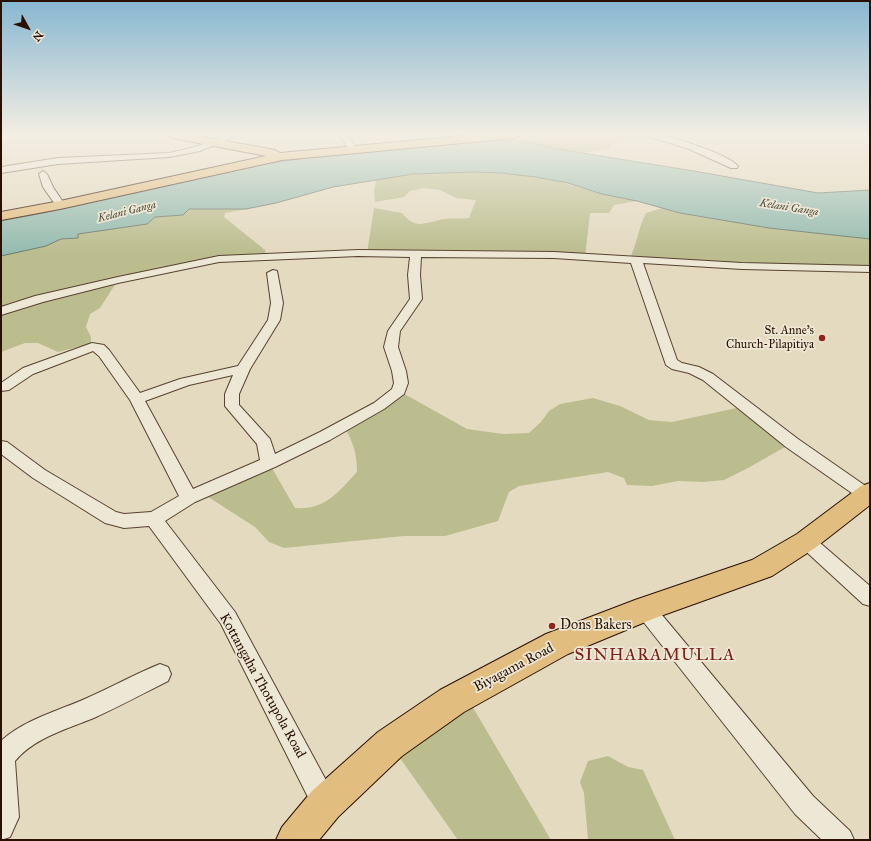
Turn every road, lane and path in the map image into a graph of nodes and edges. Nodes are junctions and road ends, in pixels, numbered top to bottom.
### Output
1 (43, 174) dead end
2 (198, 174) edge
3 (60, 204) junction
4 (1, 216) edge
5 (416, 253) junction
6 (636, 260) junction
7 (870, 269) edge
8 (273, 272) dead end
9 (1, 311) edge
10 (243, 369) junction
11 (4, 387) dead end
12 (137, 399) junction
13 (1, 446) edge
14 (269, 463) junction
15 (868, 493) edge
16 (189, 498) junction
17 (154, 519) junction
18 (806, 541) junction
19 (870, 598) edge
20 (645, 609) junction
21 (160, 674) dead end
22 (325, 804) junction
23 (1, 828) edge
24 (296, 840) edge
25 (841, 840) edge

1 - 3 street
2 - 3 main road
3 - 4 main road
5 - 6 street
5 - 9 street
5 - 14 street
6 - 7 street
6 - 15 street
8 - 10 street
10 - 12 street
10 - 14 street
11 - 12 street
12 - 16 street
13 - 17 street
14 - 16 street
15 - 18 main road, Biyagama Road
16 - 17 street
17 - 22 street, Kottangaha Thotupola Road
18 - 19 street
18 - 20 main road, Biyagama Road
20 - 22 main road, Biyagama Road
20 - 25 street
21 - 23 street
22 - 24 main road, Biyagama Road

